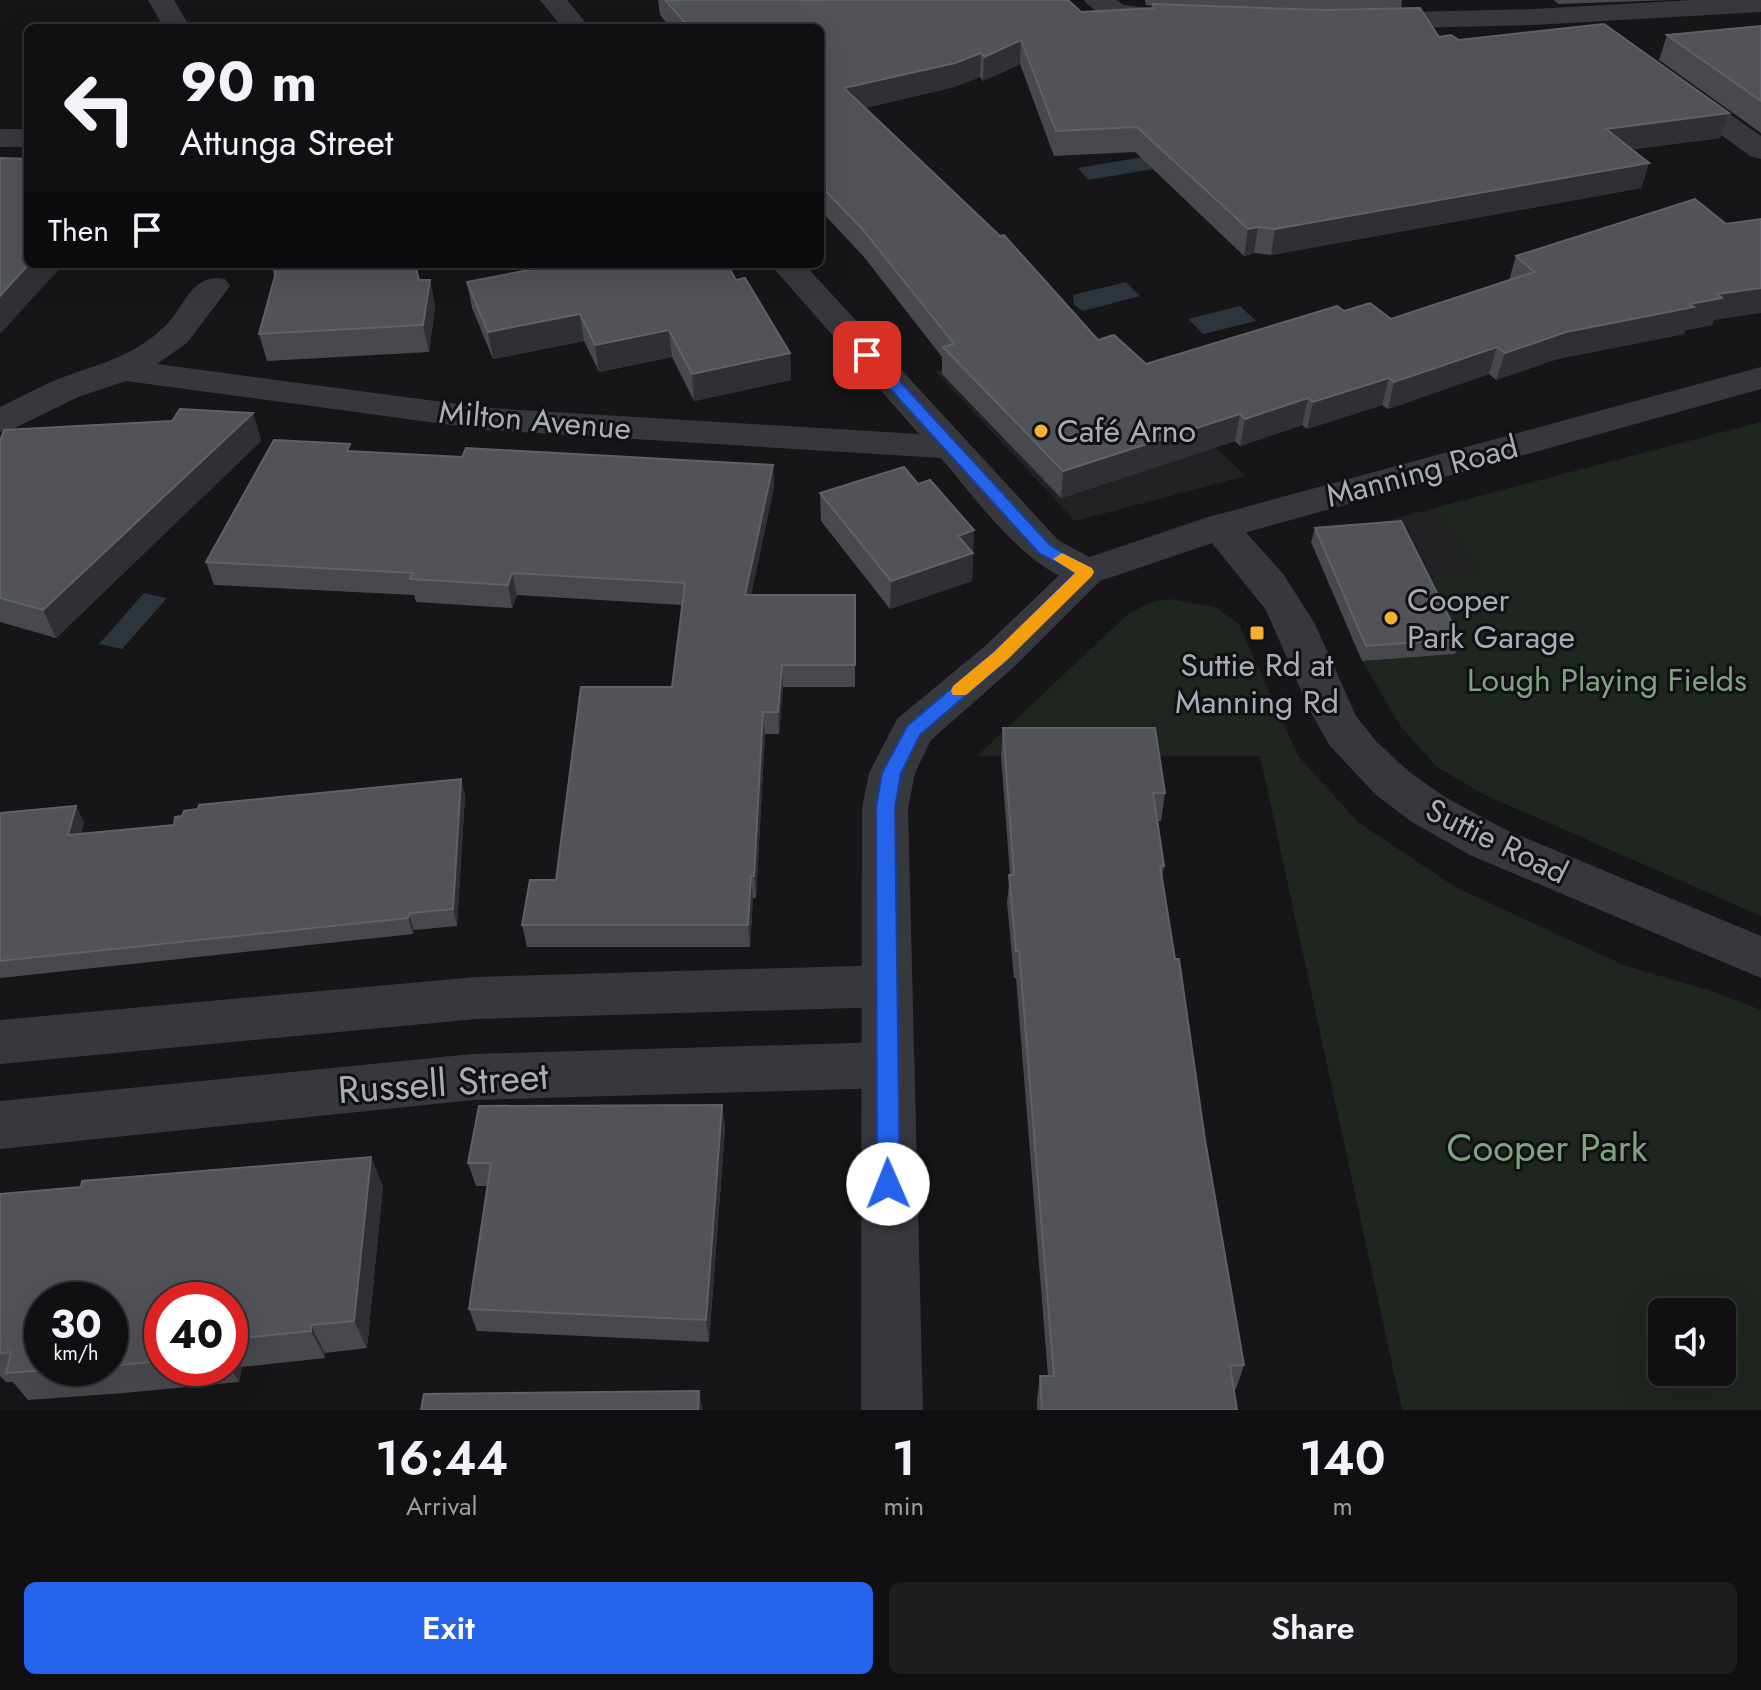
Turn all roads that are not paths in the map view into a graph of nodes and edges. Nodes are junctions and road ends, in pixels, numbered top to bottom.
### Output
1 (161, 0) edge
2 (553, 0) edge
3 (1097, 0) edge
4 (1508, 0) edge
5 (1761, 4) edge
6 (1534, 17) junction
7 (1199, 19) edge
8 (175, 24) edge
9 (574, 24) edge
10 (1761, 25) edge
11 (1649, 70) edge
12 (0, 138) edge
13 (24, 138) edge
14 (1761, 150) edge
15 (24, 165) edge
16 (0, 167) edge
17 (790, 268) edge
18 (213, 286) dead end
19 (124, 370) junction
20 (1761, 378) edge
21 (0, 421) edge
22 (949, 447) junction
23 (1219, 527) junction
24 (1086, 572) junction
25 (1761, 958) edge
26 (887, 986) junction
27 (0, 1042) edge
28 (888, 1065) junction
29 (0, 1125) edge
30 (892, 1410) edge

1 - 8 street
2 - 9 street
3 - 7 street
4 - 6 street
5 - 6 street
6 - 10 street
11 - 14 street
12 - 13 street
15 - 16 street
17 - 22 street
18 - 19 street, Milton Avenue
19 - 21 street, Milton Avenue
19 - 22 street, Milton Avenue
20 - 23 street, Manning Road
22 - 24 street
23 - 24 street, Manning Road
23 - 25 street, Suttie Road
24 - 26 street
26 - 27 street
26 - 28 street
28 - 29 street, Russell Street
28 - 30 street

